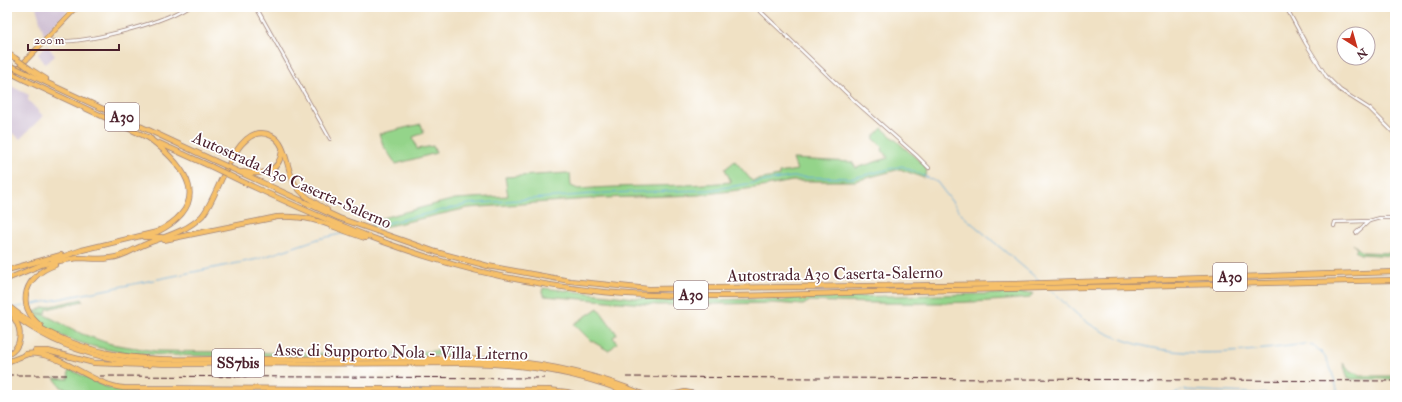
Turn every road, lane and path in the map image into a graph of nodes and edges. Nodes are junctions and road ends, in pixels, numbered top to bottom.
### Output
1 (77, 7) edge
2 (186, 7) edge
3 (256, 7) edge
4 (756, 7) edge
5 (1286, 7) edge
6 (45, 40) junction
7 (7, 53) edge
8 (7, 64) edge
9 (7, 71) edge
10 (29, 71) junction
11 (7, 80) edge
12 (1395, 134) edge
13 (149, 138) junction
14 (330, 139) dead end
15 (282, 147) junction
16 (929, 168) dead end
17 (237, 171) junction
18 (339, 218) junction
19 (1395, 218) edge
20 (1369, 221) junction
21 (339, 226) junction
22 (1334, 226) dead end
23 (1356, 233) dead end
24 (168, 236) junction
25 (141, 237) junction
26 (155, 241) junction
27 (70, 256) junction
28 (7, 270) edge
29 (1395, 272) edge
30 (7, 279) edge
31 (1395, 280) edge
32 (7, 305) edge
33 (9, 312) edge
34 (18, 321) junction
35 (54, 335) junction
36 (26, 354) junction
37 (7, 355) edge
38 (464, 361) junction
39 (7, 362) edge
40 (197, 363) junction
41 (578, 395) edge
42 (634, 395) edge
43 (645, 395) edge
44 (671, 395) edge
45 (700, 395) edge
46 (924, 395) edge
47 (957, 395) edge

1 - 6 main road
2 - 6 street
3 - 14 street
4 - 16 street
5 - 12 street
6 - 11 main road
7 - 10 highway, bridge
8 - 10 highway, Autostrada A30 Caserta-Salerno / A30, bridge
9 - 13 highway, Autostrada A30 Caserta-Salerno / A30, bridge
10 - 17 highway, Autostrada A30 Caserta-Salerno / A30, bridge
13 - 21 highway, Autostrada A30 Caserta-Salerno / A30, bridge
13 - 25 highway
15 - 17 highway
15 - 18 highway
15 - 24 highway
17 - 18 highway, Autostrada A30 Caserta-Salerno / A30
18 - 29 highway, Autostrada A30 Caserta-Salerno / A30
19 - 20 street
20 - 22 street
20 - 23 street
21 - 26 highway
21 - 31 highway, Autostrada A30 Caserta-Salerno / A30
24 - 25 highway
24 - 26 highway
25 - 27 highway
26 - 27 highway
27 - 28 highway
27 - 30 highway
27 - 35 highway
32 - 35 highway, Asse di Supporto Nola - Villa Literno / SS7bis
33 - 34 highway, Asse di Supporto Nola - Villa Literno / SS7bis
34 - 37 highway
34 - 40 highway, Asse di Supporto Nola - Villa Literno / SS7bis
35 - 38 highway, Asse di Supporto Nola - Villa Literno / SS7bis
36 - 39 highway
36 - 40 highway
36 - 41 highway
38 - 40 highway, Asse di Supporto Nola - Villa Literno / SS7bis
38 - 42 highway, Asse di Supporto Nola - Villa Literno / SS7bis, bridge
38 - 43 highway, Asse di Supporto Nola - Villa Literno / SS7bis, bridge
44 - 45 highway
46 - 47 highway

